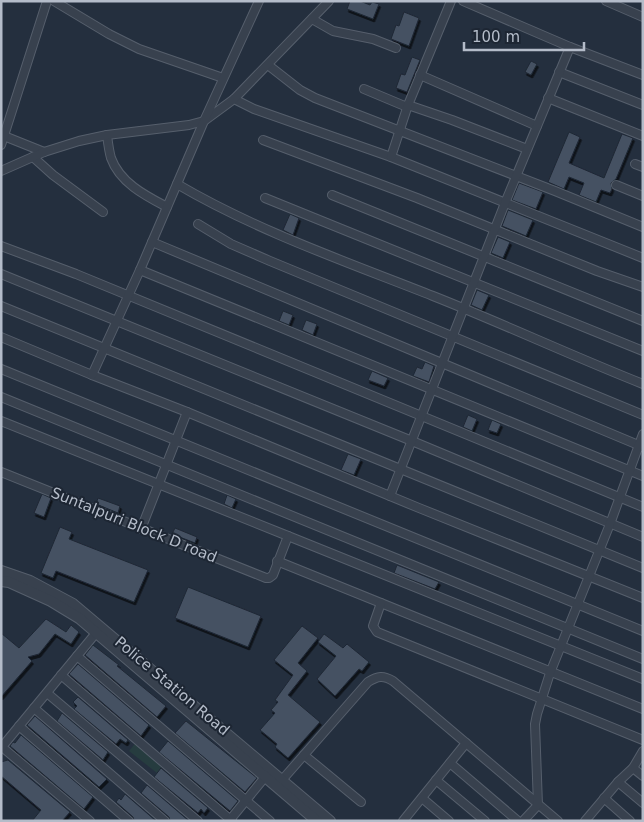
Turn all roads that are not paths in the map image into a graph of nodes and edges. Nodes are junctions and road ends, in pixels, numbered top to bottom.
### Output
1 (47, 1) edge
2 (54, 1) edge
3 (259, 1) edge
4 (329, 1) edge
5 (450, 1) edge
6 (462, 1) edge
7 (606, 1) edge
8 (643, 17) edge
9 (312, 19) junction
10 (570, 47) junction
11 (396, 48) dead end
12 (268, 65) junction
13 (559, 72) junction
14 (420, 75) junction
15 (643, 75) edge
16 (223, 78) junction
17 (364, 89) dead end
18 (548, 98) junction
19 (234, 99) junction
20 (643, 105) edge
21 (408, 106) junction
22 (204, 121) junction
23 (537, 126) junction
24 (399, 131) junction
25 (107, 135) junction
26 (4, 136) junction
27 (643, 136) edge
28 (263, 140) dead end
29 (1, 145) edge
30 (527, 149) junction
31 (44, 152) junction
32 (33, 157) junction
33 (390, 157) junction
34 (1, 171) edge
35 (517, 176) junction
36 (177, 184) junction
37 (616, 185) dead end
38 (332, 195) dead end
39 (643, 196) edge
40 (265, 198) dead end
41 (505, 203) junction
42 (167, 208) junction
43 (103, 212) dead end
44 (198, 224) dead end
45 (643, 227) edge
46 (496, 230) junction
47 (152, 242) junction
48 (1, 246) edge
49 (485, 257) junction
50 (643, 258) edge
51 (140, 270) junction
52 (1, 274) edge
53 (474, 283) junction
54 (643, 287) edge
55 (127, 296) junction
56 (1, 306) edge
57 (464, 308) junction
58 (116, 321) junction
59 (643, 321) edge
60 (1, 337) edge
61 (453, 337) junction
62 (104, 348) junction
63 (643, 351) edge
64 (443, 364) junction
65 (1, 369) edge
66 (92, 376) junction
67 (643, 384) edge
68 (432, 390) junction
69 (1, 397) edge
70 (187, 412) junction
71 (643, 415) edge
72 (421, 416) junction
73 (1, 421) edge
74 (643, 434) edge
75 (176, 440) junction
76 (412, 441) junction
77 (641, 446) edge
78 (166, 465) junction
79 (400, 468) junction
80 (630, 470) junction
81 (1, 472) edge
82 (643, 476) edge
83 (158, 485) junction
84 (390, 496) junction
85 (620, 498) junction
86 (643, 507) edge
87 (610, 524) junction
88 (141, 529) junction
89 (288, 536) junction
90 (643, 537) edge
91 (600, 550) junction
92 (277, 561) junction
93 (643, 568) edge
94 (1, 572) edge
95 (590, 576) junction
96 (1, 581) edge
97 (643, 598) edge
98 (381, 603) junction
99 (578, 604) junction
100 (568, 628) junction
101 (643, 631) edge
102 (96, 633) junction
103 (561, 646) junction
104 (77, 656) junction
105 (643, 658) edge
106 (550, 673) junction
107 (61, 675) junction
108 (643, 679) edge
109 (47, 693) junction
110 (542, 698) junction
111 (34, 708) junction
112 (643, 710) edge
113 (19, 726) junction
114 (643, 740) edge
115 (466, 743) junction
116 (2, 748) edge
117 (643, 751) edge
118 (304, 755) junction
119 (450, 763) junction
120 (633, 768) junction
121 (643, 776) edge
122 (265, 777) junction
123 (282, 780) junction
124 (436, 780) junction
125 (618, 782) junction
126 (422, 798) junction
127 (604, 798) junction
128 (246, 800) junction
129 (361, 802) dead end
130 (643, 804) edge
131 (538, 805) junction
132 (405, 818) edge
133 (590, 819) edge
134 (230, 820) edge
135 (90, 821) edge
136 (129, 821) edge
137 (165, 821) edge
138 (198, 821) edge
139 (270, 821) edge
140 (317, 821) edge
141 (330, 821) edge
142 (414, 821) edge
143 (449, 821) edge
144 (485, 821) edge
145 (518, 821) edge
146 (523, 821) edge
147 (558, 821) edge
148 (630, 821) edge

1 - 26 street
2 - 16 street
3 - 16 street
4 - 9 street
5 - 14 street
6 - 10 street
7 - 8 street
9 - 11 street
9 - 12 street
10 - 13 street
10 - 15 street
12 - 19 street
12 - 24 street
13 - 18 street
13 - 20 street
14 - 21 street
14 - 23 street
16 - 22 street
17 - 21 street
18 - 23 street
18 - 27 street
19 - 22 street
19 - 33 street
21 - 24 street
21 - 30 street
22 - 25 street
22 - 36 street
23 - 30 street
24 - 33 street
24 - 35 street
25 - 31 street
25 - 42 street
26 - 29 street
26 - 31 street
28 - 46 street
30 - 35 street
31 - 32 street
32 - 34 street
32 - 43 street
33 - 41 street
35 - 41 street
35 - 45 street
36 - 42 street
36 - 57 street
37 - 39 street
38 - 49 street
40 - 53 street
41 - 46 street
41 - 50 street
42 - 47 street
44 - 61 street
46 - 49 street
46 - 54 street
47 - 51 street
47 - 64 street
48 - 55 street
49 - 53 street
49 - 59 street
51 - 55 street
51 - 68 street
52 - 58 street
53 - 57 street
53 - 63 street
55 - 58 street
55 - 72 street
56 - 62 street
57 - 61 street
57 - 67 street
58 - 62 street
58 - 76 street
60 - 66 street
61 - 64 street
61 - 71 street
62 - 66 street
62 - 79 street
64 - 68 street
64 - 77 street
65 - 75 street
66 - 70 street
68 - 72 street
68 - 80 street
69 - 78 street
70 - 75 street
70 - 84 street
72 - 76 street
72 - 85 street
73 - 83 street
74 - 77 street
75 - 78 street
75 - 99 street
76 - 79 street
76 - 87 street
77 - 80 street
78 - 83 street
78 - 100 street
79 - 84 street
79 - 91 street
80 - 82 street
80 - 85 street
81 - 88 street, Suntalpuri Block D road
83 - 88 street
83 - 89 street
84 - 95 street
85 - 86 street
85 - 87 street
87 - 90 street
87 - 91 street
88 - 92 street, Suntalpuri Block D road
89 - 92 street
89 - 103 street
91 - 93 street
91 - 95 street
92 - 98 street
94 - 123 street, Police Station Road
95 - 97 street
95 - 99 street
96 - 102 street, Police Station Road
98 - 106 street
98 - 110 street
99 - 100 street
99 - 101 street
100 - 103 street
100 - 105 street
102 - 104 street
102 - 122 street, Police Station Road
103 - 106 street
103 - 108 street
104 - 107 street
104 - 128 street
106 - 110 street
106 - 112 street
107 - 109 street
107 - 134 street
109 - 111 street
109 - 138 street
110 - 114 street
110 - 131 street
111 - 113 street
111 - 137 street
113 - 116 street
113 - 136 street
115 - 118 street
115 - 119 street
115 - 131 street
116 - 135 street
117 - 120 street
118 - 123 street
118 - 129 street
119 - 124 street
119 - 145 street
120 - 121 street
120 - 125 street
122 - 128 street
122 - 140 street, Police Station Road
123 - 141 street, Police Station Road
124 - 126 street
124 - 144 street
125 - 127 street
125 - 130 street
126 - 132 street
126 - 143 street
127 - 133 street
127 - 148 street
128 - 134 street
128 - 139 street
131 - 146 street
131 - 147 street
132 - 142 street

